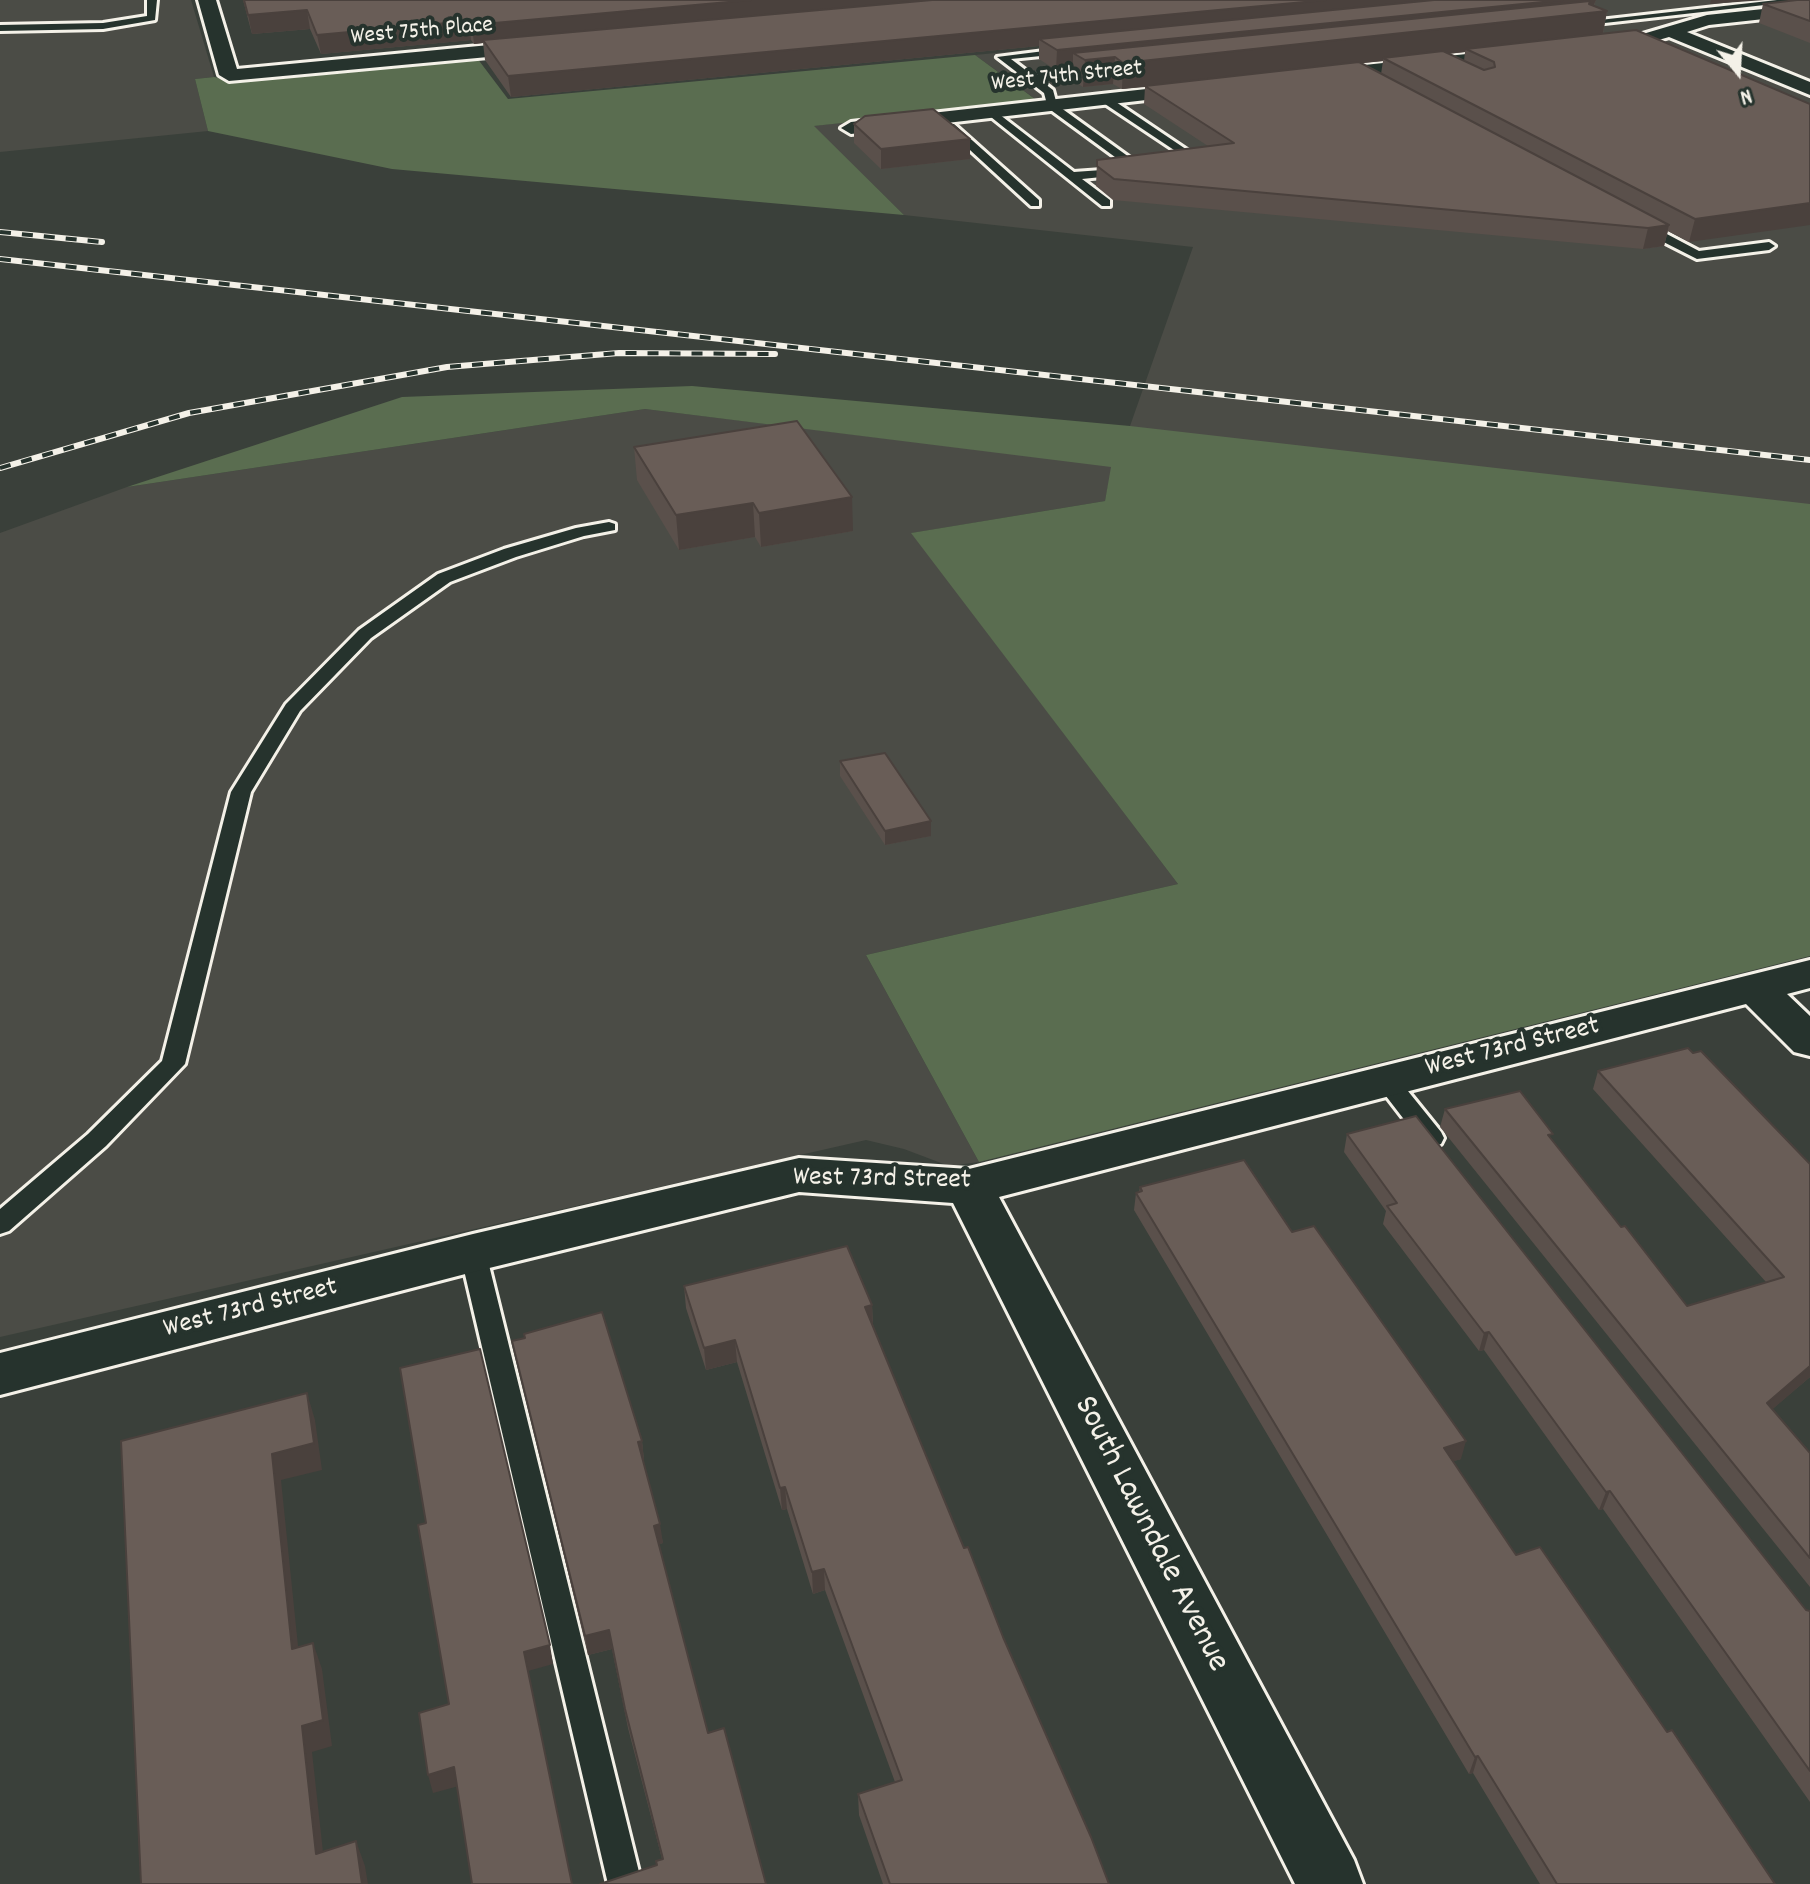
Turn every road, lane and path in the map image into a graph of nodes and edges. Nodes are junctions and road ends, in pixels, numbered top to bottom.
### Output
1 (152, 0) edge
2 (1804, 0) edge
3 (213, 2) edge
4 (1810, 9) edge
5 (1568, 24) edge
6 (0, 28) edge
7 (1669, 31) junction
8 (565, 44) edge
9 (1576, 48) edge
10 (1080, 50) edge
11 (1545, 51) edge
12 (1437, 63) junction
13 (1110, 71) edge
14 (1355, 72) junction
15 (1460, 75) edge
16 (1031, 78) junction
17 (1293, 79) edge
18 (1382, 86) edge
19 (1215, 88) edge
20 (1810, 89) edge
21 (1106, 100) junction
22 (1052, 106) junction
23 (991, 113) junction
24 (941, 117) junction
25 (851, 128) dead end
26 (1184, 164) edge
27 (1156, 168) edge
28 (1141, 170) junction
29 (1072, 176) junction
30 (1035, 203) dead end
31 (1106, 203) edge
32 (1627, 218) edge
33 (1769, 246) dead end
34 (609, 527) dead end
35 (1810, 974) edge
36 (1755, 988) junction
37 (1810, 1041) edge
38 (1387, 1081) junction
39 (1446, 1156) edge
40 (969, 1187) junction
41 (0, 1224) edge
42 (473, 1253) junction
43 (0, 1374) edge
44 (625, 1884) edge
45 (1330, 1884) edge

1 - 6 lane
2 - 5 lane
3 - 8 street, West 75th Place
4 - 7 street
7 - 9 street
7 - 20 street
10 - 16 lane
11 - 12 street
12 - 14 street
12 - 15 lane
13 - 16 lane
14 - 17 street
14 - 18 lane
16 - 22 lane
19 - 21 street, West 74th Street
21 - 22 street, West 74th Street
21 - 26 lane
22 - 23 street, West 74th Street
22 - 28 lane
23 - 24 street, West 74th Street
23 - 29 lane
24 - 25 street, West 74th Street
24 - 30 lane
27 - 28 lane
28 - 29 lane
29 - 31 lane
32 - 33 lane
34 - 41 lane
35 - 36 street, West 73rd Street
36 - 37 street
36 - 38 street, West 73rd Street
38 - 39 lane
38 - 40 street, West 73rd Street
40 - 42 street, West 73rd Street
40 - 45 street, South Lawndale Avenue
42 - 43 street, West 73rd Street
42 - 44 lane

